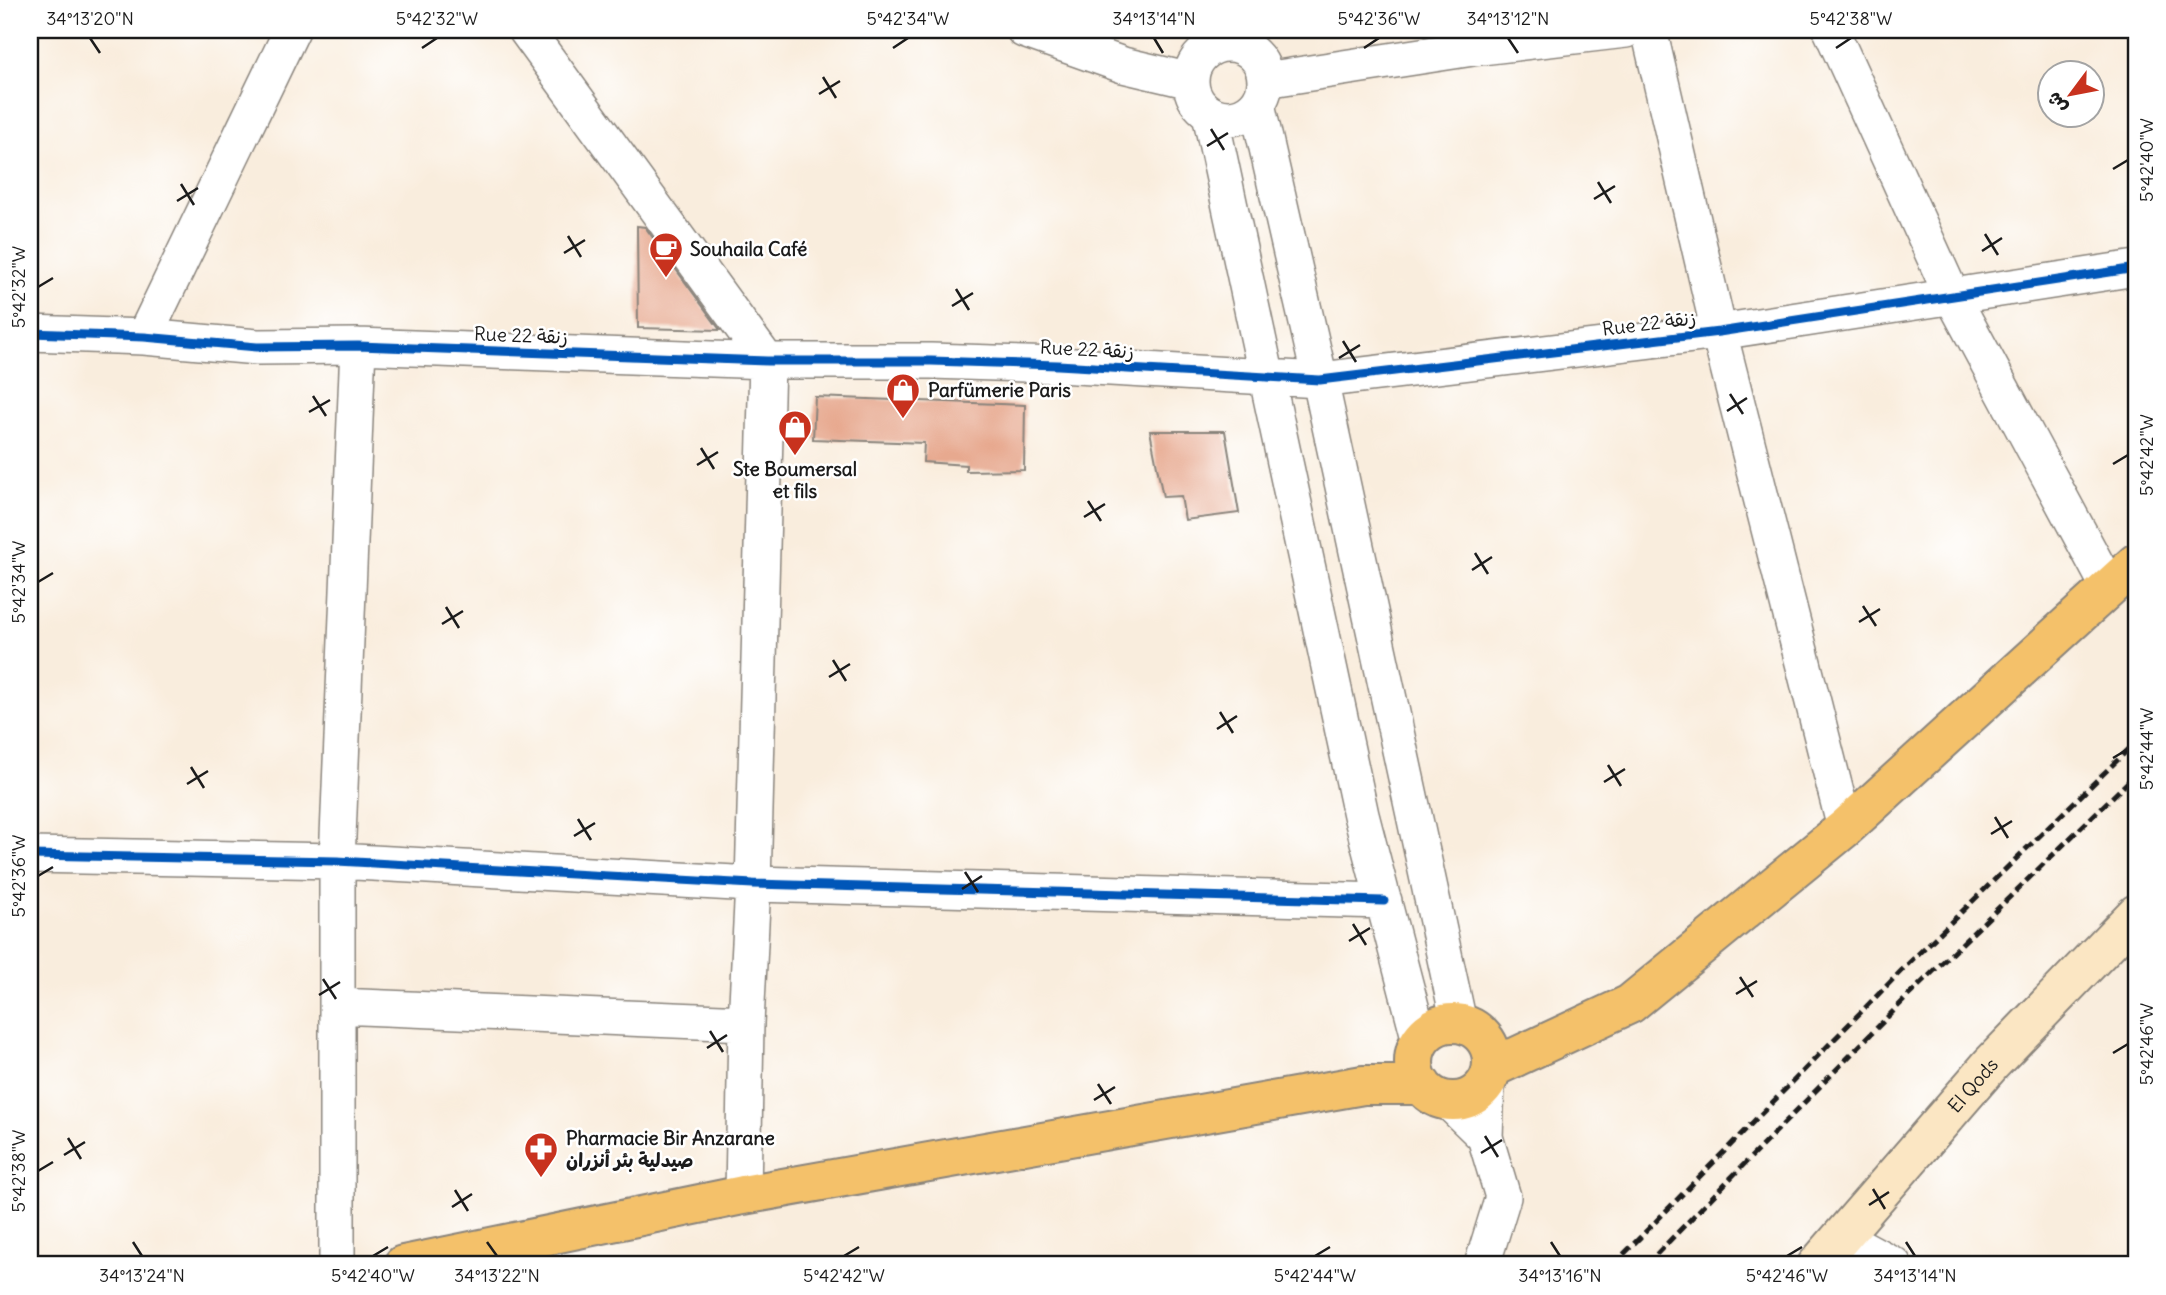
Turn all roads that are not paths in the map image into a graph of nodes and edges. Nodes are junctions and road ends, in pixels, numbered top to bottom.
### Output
1 (292, 30) edge
2 (526, 30) edge
3 (1024, 30) edge
4 (1626, 30) edge
5 (1649, 30) edge
6 (1831, 30) edge
7 (1244, 39) edge
8 (1471, 39) edge
9 (1194, 56) edge
10 (1261, 92) junction
11 (1210, 114) junction
12 (2136, 268) edge
13 (1953, 298) junction
14 (1719, 332) junction
15 (30, 333) edge
16 (144, 337) junction
17 (358, 346) junction
18 (767, 361) junction
19 (1268, 376) junction
20 (1320, 380) junction
21 (2123, 576) edge
22 (1845, 828) junction
23 (30, 855) edge
24 (337, 861) junction
25 (753, 884) junction
26 (1384, 901) junction
27 (2136, 914) edge
28 (337, 1006) junction
29 (746, 1023) junction
30 (1480, 1053) junction
31 (1426, 1071) junction
32 (1485, 1137) junction
33 (743, 1195) junction
34 (1842, 1237) junction
35 (337, 1265) edge
36 (403, 1265) edge
37 (1482, 1265) edge
38 (1817, 1265) edge
39 (1894, 1265) edge

1 - 16 street
2 - 18 street
3 - 9 street
4 - 8 street
5 - 14 street
6 - 13 street
7 - 9 street
7 - 10 street
8 - 10 street
9 - 11 street
10 - 11 street
10 - 20 street
11 - 19 street
12 - 13 street, Rue 22 زنقة
13 - 14 street, Rue 22 زنقة
13 - 21 street
14 - 20 street, Rue 22 زنقة
14 - 22 street
15 - 16 street, Rue 22 زنقة
16 - 17 street, Rue 22 زنقة
17 - 18 street, Rue 22 زنقة
17 - 24 street
18 - 19 street, Rue 22 زنقة
18 - 25 street
19 - 20 street, Rue 22 زنقة
19 - 26 street
20 - 30 street
21 - 22 main road
22 - 30 main road
23 - 24 street
24 - 25 street
24 - 28 street
25 - 26 street
25 - 29 street
26 - 31 street
27 - 34 street, El Qods
28 - 29 street
28 - 35 street
29 - 33 street
30 - 31 main road
30 - 31 main road
30 - 32 street
31 - 32 street
31 - 33 main road
32 - 37 street
33 - 36 main road
34 - 38 street, El Qods
34 - 39 street

